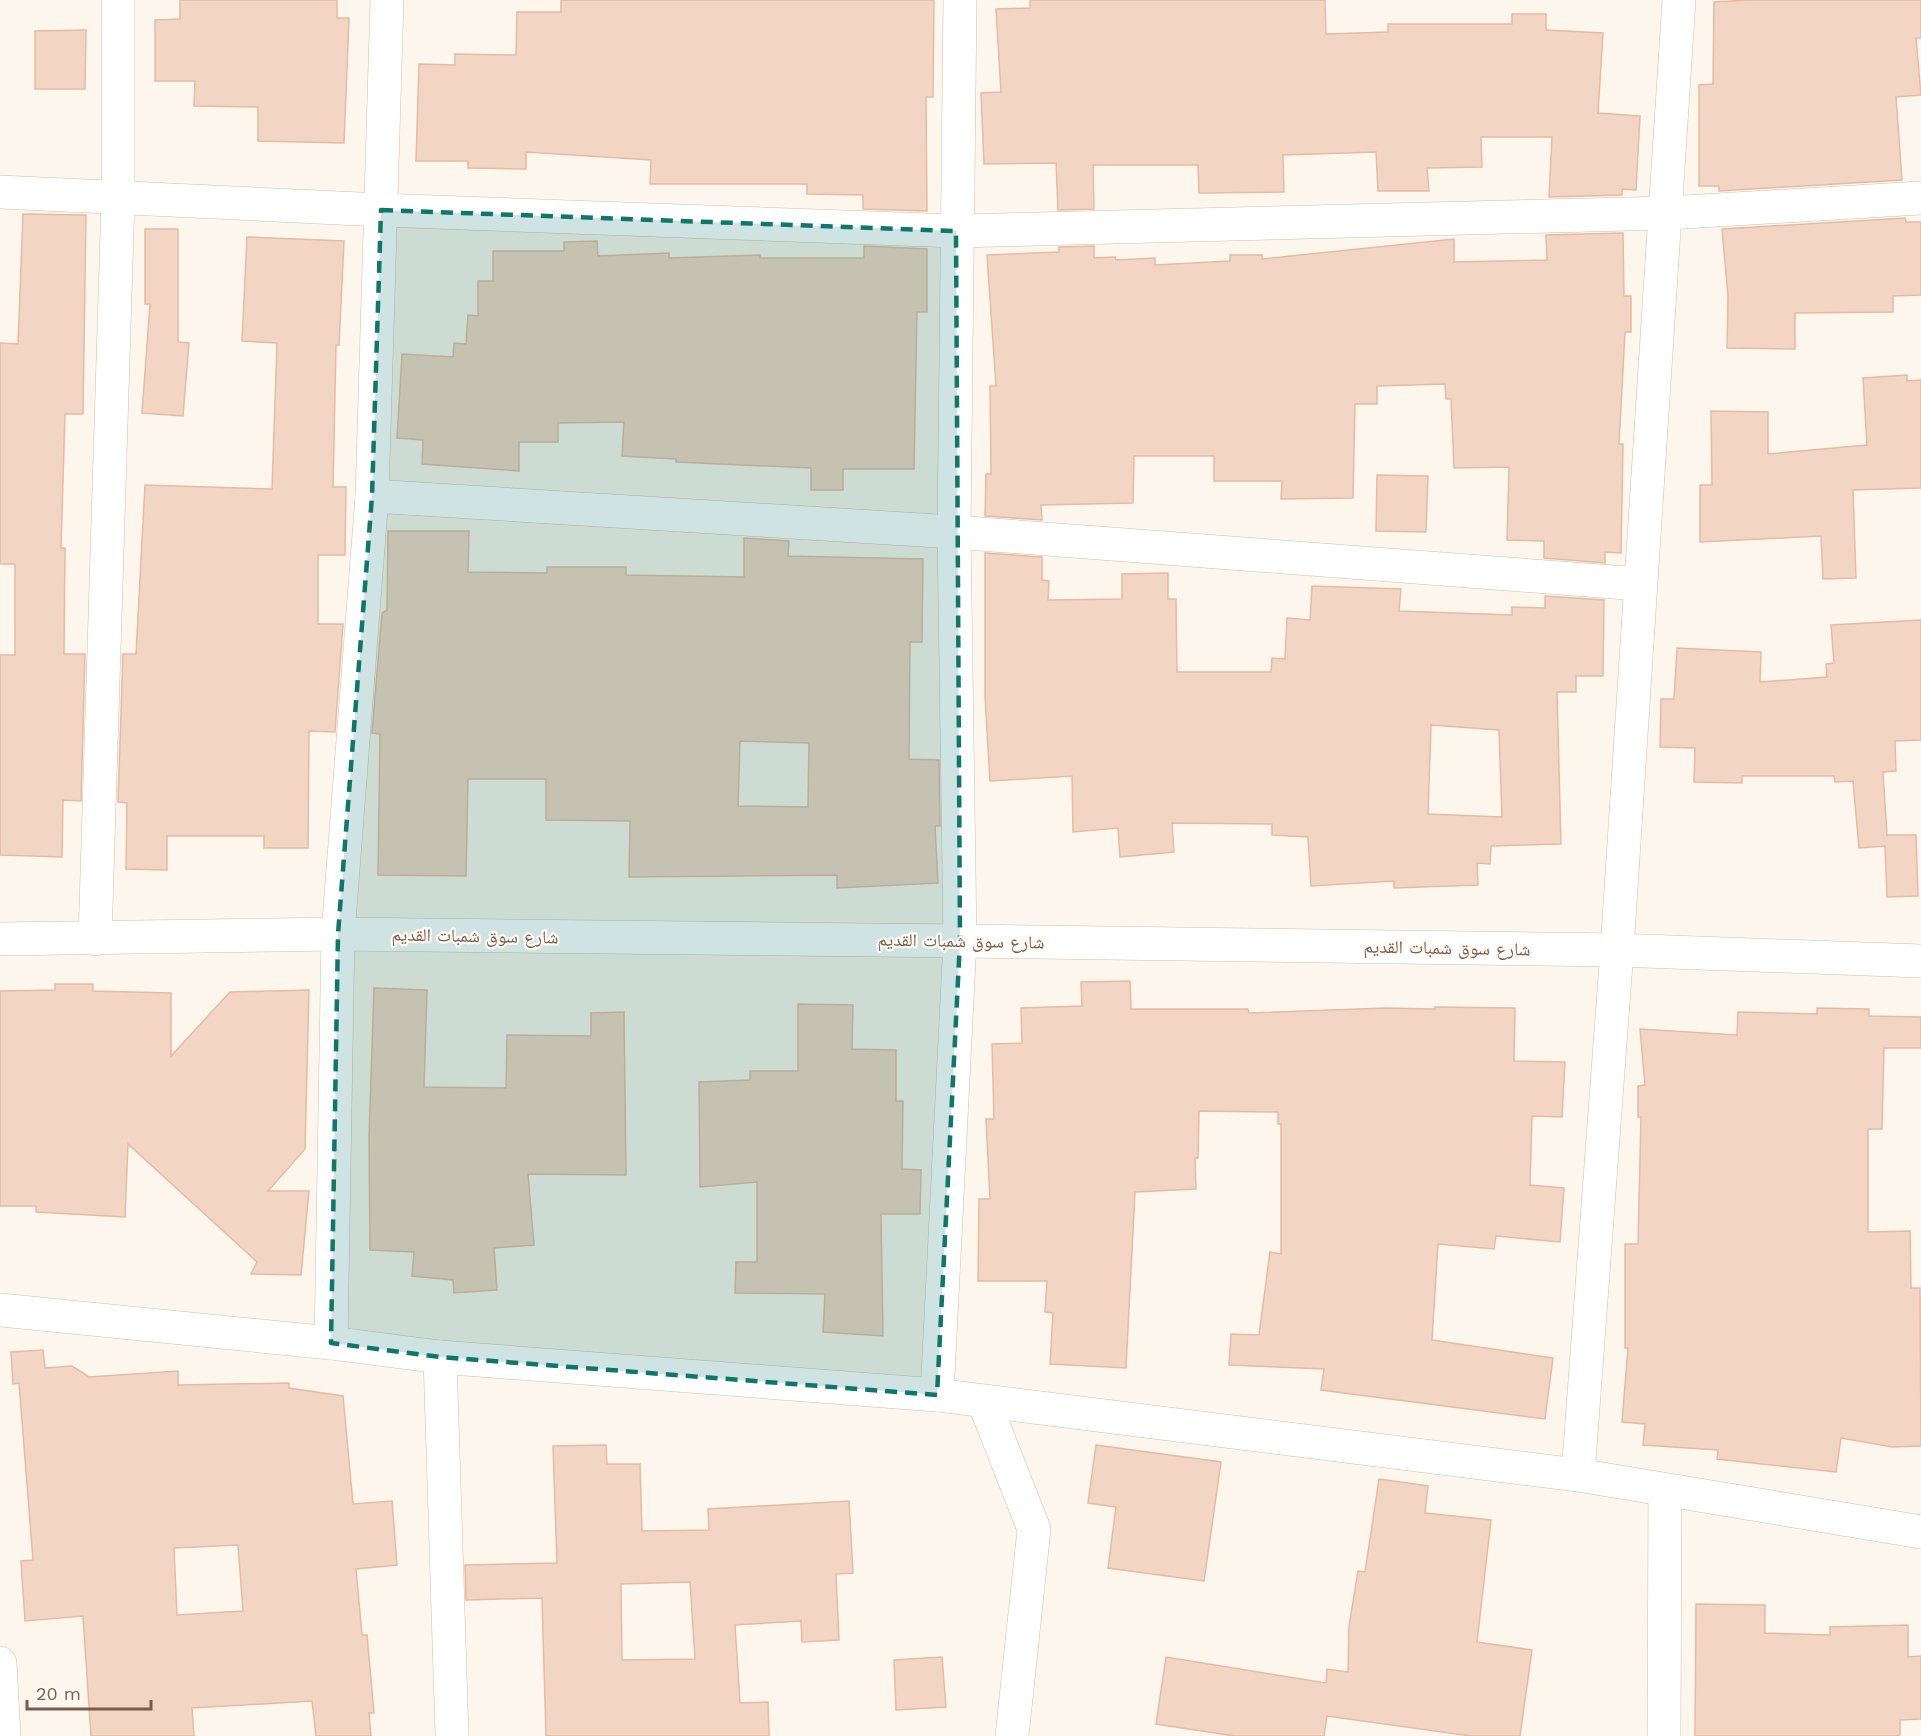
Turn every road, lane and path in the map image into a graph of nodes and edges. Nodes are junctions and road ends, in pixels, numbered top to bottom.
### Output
1 (118, 0) edge
2 (387, 0) edge
3 (960, 0) edge
4 (1679, 0) edge
5 (0, 192) edge
6 (1921, 198) edge
7 (118, 199) junction
8 (381, 210) junction
9 (1666, 213) junction
10 (956, 231) junction
11 (372, 496) junction
12 (954, 532) junction
13 (1640, 584) junction
14 (338, 934) junction
15 (0, 939) edge
16 (95, 939) junction
17 (960, 941) junction
18 (1617, 950) junction
19 (1921, 961) edge
20 (0, 1310) edge
21 (331, 1343) junction
22 (440, 1357) junction
23 (937, 1395) junction
24 (984, 1402) junction
25 (1578, 1475) junction
26 (1665, 1491) junction
27 (1921, 1532) edge
28 (0, 1663) edge
29 (4, 1736) edge
30 (452, 1736) edge
31 (1012, 1736) edge
32 (1664, 1736) edge

1 - 7 street
2 - 8 street
3 - 10 street
4 - 9 street
5 - 7 street
6 - 9 street
7 - 8 street
7 - 16 street
8 - 10 street
8 - 11 street
9 - 10 street
9 - 13 street
10 - 12 street
11 - 12 street
11 - 14 street
12 - 13 street
12 - 17 street
13 - 18 street
14 - 16 street, شارع سوق شمبات القديم
14 - 17 street, شارع سوق شمبات القديم
14 - 21 street
15 - 16 street, شارع سوق شمبات القديم
17 - 18 street, شارع سوق شمبات القديم
17 - 23 street
18 - 19 street, شارع سوق شمبات القديم
18 - 25 street
20 - 21 street
21 - 22 street
22 - 23 street
22 - 30 street
23 - 24 street
24 - 25 street
24 - 31 street
25 - 26 street
26 - 27 street
26 - 32 street
28 - 29 street

